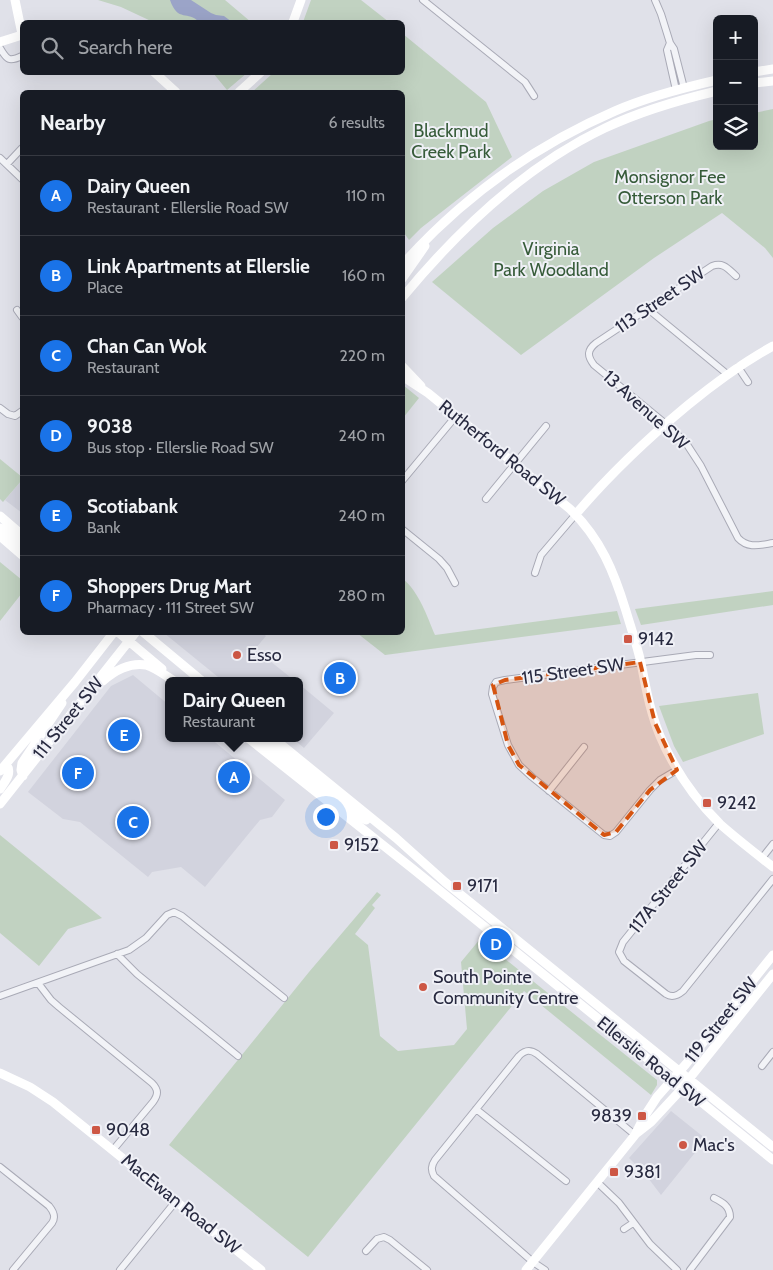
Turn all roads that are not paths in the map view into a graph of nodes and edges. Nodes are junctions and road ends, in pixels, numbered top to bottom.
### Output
1 (15, 0) edge
2 (301, 0) edge
3 (423, 0) edge
4 (655, 0) edge
5 (294, 20) edge
6 (20, 24) edge
7 (20, 35) edge
8 (0, 42) edge
9 (0, 48) edge
10 (20, 57) edge
11 (773, 70) edge
12 (758, 72) edge
13 (157, 75) edge
14 (258, 75) edge
15 (713, 81) edge
16 (773, 81) edge
17 (758, 83) edge
18 (680, 89) junction
19 (174, 90) edge
20 (241, 90) edge
21 (713, 92) edge
22 (534, 96) dead end
23 (682, 99) junction
24 (20, 150) edge
25 (0, 158) edge
26 (7, 164) junction
27 (20, 177) edge
28 (437, 230) junction
29 (405, 262) edge
30 (405, 275) edge
31 (736, 276) dead end
32 (405, 295) edge
33 (648, 309) junction
34 (17, 310) dead end
35 (20, 314) edge
36 (773, 346) edge
37 (588, 354) joint
38 (738, 368) junction
39 (405, 369) edge
40 (727, 374) junction
41 (405, 378) edge
42 (748, 382) dead end
43 (428, 393) junction
44 (0, 408) edge
45 (20, 412) edge
46 (456, 416) junction
47 (666, 423) junction
48 (546, 426) dead end
49 (515, 464) junction
50 (405, 477) edge
51 (486, 499) dead end
52 (576, 514) junction
53 (0, 516) edge
54 (0, 528) edge
55 (405, 531) edge
56 (20, 533) edge
57 (0, 536) edge
58 (20, 542) edge
59 (773, 543) edge
60 (20, 553) edge
61 (535, 573) dead end
62 (455, 583) dead end
63 (107, 635) edge
64 (112, 635) edge
65 (147, 635) edge
66 (129, 637) edge
67 (103, 646) junction
68 (710, 655) dead end
69 (640, 662) junction
70 (169, 677) edge
71 (172, 677) edge
72 (197, 677) edge
73 (75, 682) junction
74 (86, 696) junction
75 (253, 742) edge
76 (265, 742) edge
77 (278, 742) edge
78 (584, 747) dead end
79 (6, 764) junction
80 (307, 766) junction
81 (677, 770) junction
82 (0, 771) edge
83 (292, 773) junction
84 (22, 776) junction
85 (0, 789) edge
86 (549, 791) junction
87 (0, 804) edge
88 (719, 823) junction
89 (396, 838) junction
90 (773, 844) edge
91 (762, 858) junction
92 (773, 867) edge
93 (773, 879) edge
94 (117, 954) junction
95 (773, 955) edge
96 (773, 974) edge
97 (38, 983) junction
98 (0, 996) edge
99 (284, 998) dead end
100 (773, 1052) edge
101 (238, 1056) dead end
102 (762, 1066) dead end
103 (679, 1071) junction
104 (0, 1072) edge
105 (673, 1079) junction
106 (689, 1079) junction
107 (683, 1087) junction
108 (476, 1109) junction
109 (635, 1135) junction
110 (773, 1147) edge
111 (113, 1150) junction
112 (773, 1160) edge
113 (0, 1167) edge
114 (566, 1181) dead end
115 (597, 1182) junction
116 (714, 1198) dead end
117 (176, 1201) junction
118 (633, 1223) junction
119 (624, 1229) dead end
120 (366, 1251) dead end
121 (533, 1262) junction
122 (13, 1270) edge
123 (120, 1270) edge
124 (262, 1270) edge
125 (427, 1270) edge
126 (526, 1270) edge
127 (545, 1270) edge
128 (677, 1270) edge
129 (690, 1270) edge

1 - 6 main road
2 - 5 main road
3 - 22 street
4 - 18 street
7 - 8 main road
9 - 10 street
11 - 12 main road
13 - 19 main road
14 - 20 main road
15 - 18 main road
16 - 17 main road
18 - 23 main road
18 - 28 main road
21 - 23 main road
23 - 32 main road
24 - 26 street
25 - 26 street
26 - 27 street
28 - 29 main road
28 - 30 main road
31 - 33 street, 113 Street SW
33 - 37 street, 113 Street SW
33 - 40 street
34 - 35 street
36 - 38 main road, Rutherford Road SW
37 - 47 street, 13 Avenue SW
38 - 40 main road, Rutherford Road SW
38 - 42 street
39 - 43 main road, Rutherford Road SW
40 - 47 main road, Rutherford Road SW
41 - 43 main road, Rutherford Road SW
43 - 46 main road, Rutherford Road SW
44 - 45 street
46 - 49 main road, Rutherford Road SW
46 - 50 street
47 - 52 main road, Rutherford Road SW
47 - 59 street, 13 Avenue SW
48 - 49 street
49 - 51 street
49 - 52 main road, Rutherford Road SW
52 - 61 street
52 - 69 main road, Rutherford Road SW
53 - 56 main road
54 - 58 main road
55 - 62 street
57 - 60 main road
63 - 67 main road
64 - 67 main road, 111 Street SW
65 - 72 main road
66 - 71 main road
66 - 74 main road, 111 Street SW
67 - 73 main road, 111 Street SW
68 - 69 street, 115 Street SW
69 - 81 main road, Rutherford Road SW
69 - 86 street, 115 Street SW
70 - 74 main road
73 - 79 main road, 111 Street SW
73 - 84 main road
74 - 84 main road, 111 Street SW
75 - 83 main road, Ellerslie Road SW
76 - 80 main road
77 - 80 main road, Ellerslie Road SW
78 - 86 street
79 - 82 main road, 111 Street SW
79 - 85 main road
80 - 89 main road, Ellerslie Road SW
81 - 86 street
81 - 88 main road, Rutherford Road SW
83 - 89 main road
83 - 105 main road, Ellerslie Road SW
84 - 87 main road, 111 Street SW
88 - 91 main road, Rutherford Road SW
88 - 93 street, 117A Street SW
89 - 103 main road, Ellerslie Road SW
90 - 91 street
91 - 92 main road, Rutherford Road SW
94 - 97 street
94 - 99 street
94 - 101 street
95 - 103 main road, 119 Street SW
96 - 106 main road, 119 Street SW
97 - 98 street
97 - 111 street
100 - 102 street
103 - 105 main road, 119 Street SW
103 - 106 main road, Ellerslie Road SW
104 - 111 main road, MacEwan Road SW
105 - 107 main road, Ellerslie Road SW
105 - 109 main road, 119 Street SW
106 - 107 main road, 119 Street SW
106 - 110 main road, Ellerslie Road SW
107 - 109 main road, 119 Street SW
107 - 112 main road, Ellerslie Road SW
108 - 109 street
108 - 114 street
108 - 121 street
109 - 115 main road, 119 Street SW
111 - 117 main road, MacEwan Road SW
113 - 122 street
115 - 118 street
115 - 121 main road, 119 Street SW
116 - 129 street
117 - 123 street
117 - 124 main road, MacEwan Road SW
118 - 119 street
118 - 128 street
120 - 125 street
121 - 126 main road, 119 Street SW
121 - 127 street

